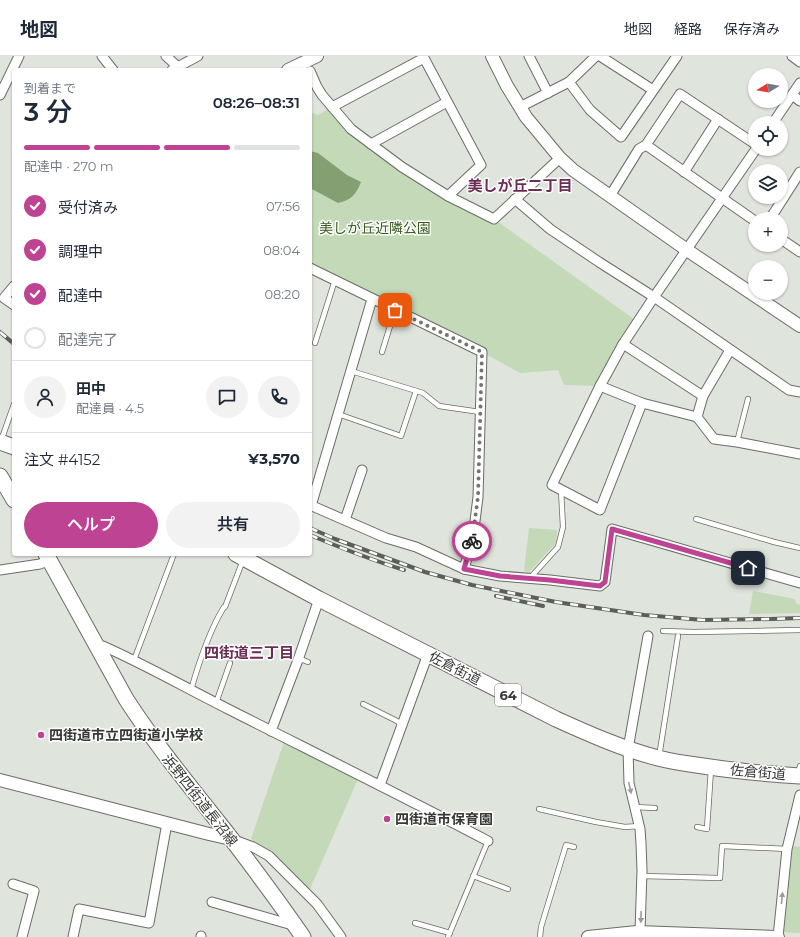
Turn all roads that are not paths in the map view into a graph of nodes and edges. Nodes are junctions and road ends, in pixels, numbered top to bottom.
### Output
1 (19, 56) edge
2 (102, 56) edge
3 (166, 56) edge
4 (198, 56) edge
5 (317, 56) edge
6 (492, 56) edge
7 (529, 56) edge
8 (596, 56) edge
9 (600, 56) edge
10 (677, 56) edge
11 (792, 56) edge
12 (800, 62) edge
13 (307, 65) edge
14 (13, 68) edge
15 (111, 68) edge
16 (174, 68) edge
17 (177, 68) edge
18 (296, 68) edge
19 (12, 70) edge
20 (312, 76) edge
21 (569, 82) junction
22 (800, 82) edge
23 (653, 90) junction
24 (548, 93) junction
25 (0, 95) edge
26 (792, 95) junction
27 (800, 100) edge
28 (447, 102) junction
29 (332, 107) junction
30 (520, 107) junction
31 (778, 116) edge
32 (718, 119) junction
33 (748, 139) edge
34 (371, 144) junction
35 (646, 145) junction
36 (751, 156) edge
37 (560, 158) junction
38 (684, 172) junction
39 (800, 172) edge
40 (448, 196) junction
41 (610, 196) junction
42 (515, 199) junction
43 (722, 199) junction
44 (774, 212) edge
45 (748, 216) edge
46 (788, 244) edge
47 (687, 250) junction
48 (800, 252) edge
49 (312, 269) edge
50 (335, 280) junction
51 (12, 288) edge
52 (2, 296) edge
53 (654, 297) junction
54 (372, 299) junction
55 (12, 304) edge
56 (395, 310) junction
57 (800, 326) edge
58 (316, 343) dead end
59 (623, 344) junction
60 (730, 350) junction
61 (382, 352) dead end
62 (351, 371) junction
63 (600, 386) junction
64 (416, 391) junction
65 (800, 392) edge
66 (703, 396) junction
67 (748, 399) dead end
68 (642, 402) junction
69 (480, 412) junction
70 (12, 413) edge
71 (338, 414) junction
72 (697, 417) junction
73 (737, 442) junction
74 (5, 444) edge
75 (800, 454) edge
76 (362, 470) dead end
77 (0, 476) edge
78 (561, 490) junction
79 (12, 497) edge
80 (312, 503) edge
81 (312, 506) edge
82 (696, 518) dead end
83 (345, 520) junction
84 (800, 548) edge
85 (173, 556) edge
86 (240, 556) edge
87 (48, 557) edge
88 (464, 569) junction
89 (0, 570) edge
90 (530, 578) junction
91 (800, 583) edge
92 (319, 599) junction
93 (800, 630) edge
94 (663, 631) dead end
95 (648, 636) dead end
96 (678, 636) dead end
97 (99, 648) junction
98 (428, 654) junction
99 (134, 660) junction
100 (298, 660) junction
101 (308, 662) dead end
102 (230, 663) dead end
103 (191, 690) junction
104 (216, 703) junction
105 (363, 704) dead end
106 (402, 726) junction
107 (271, 731) junction
108 (628, 749) junction
109 (659, 758) junction
110 (711, 768) junction
111 (799, 773) edge
112 (0, 780) edge
113 (380, 785) junction
114 (800, 795) edge
115 (634, 807) junction
116 (655, 808) dead end
117 (539, 809) dead end
118 (167, 823) junction
119 (639, 826) junction
120 (697, 828) dead end
121 (231, 839) junction
122 (488, 841) joint
123 (574, 847) dead end
124 (787, 849) junction
125 (473, 876) junction
126 (642, 876) junction
127 (13, 884) dead end
128 (508, 890) dead end
129 (212, 902) dead end
130 (415, 923) dead end
131 (300, 932) edge
132 (638, 933) edge
133 (449, 935) edge
134 (22, 937) edge
135 (73, 937) edge
136 (341, 937) edge
137 (540, 937) edge
138 (588, 937) edge
139 (778, 937) edge

1 - 14 street
2 - 15 street
3 - 16 street
4 - 17 street
5 - 13 street
6 - 30 street
7 - 24 street
8 - 21 street
9 - 23 street
10 - 23 street
11 - 12 street
13 - 18 street
19 - 25 street
20 - 29 street
21 - 23 street
21 - 24 street
22 - 26 street
24 - 30 street
26 - 27 street
26 - 31 street
28 - 29 street
28 - 34 street
28 - 40 street
29 - 34 street
30 - 37 street
32 - 33 street
32 - 35 street
32 - 38 street
34 - 40 street
35 - 38 street
35 - 41 street
36 - 43 street
37 - 41 street
37 - 42 street
38 - 43 street
39 - 44 street
40 - 42 street
41 - 47 street
42 - 53 street
43 - 45 street
43 - 47 street
46 - 48 street
47 - 53 street
47 - 57 street
49 - 50 street
50 - 54 street
50 - 58 lane
51 - 52 street
52 - 55 street
53 - 59 street
53 - 60 street
54 - 56 street
54 - 62 street
56 - 61 lane
56 - 69 street
59 - 63 street
59 - 66 street
60 - 65 street
60 - 66 street
62 - 64 lane
62 - 71 street
63 - 68 street
63 - 78 street
64 - 69 lane
64 - 71 lane
66 - 72 street
67 - 73 lane
68 - 72 street
68 - 78 street
69 - 88 street
70 - 74 lane
71 - 80 street
72 - 73 street
73 - 75 street
76 - 83 street
77 - 79 main road
78 - 90 lane
81 - 83 street
82 - 84 lane
83 - 88 street
85 - 99 lane
86 - 92 main road, 佐倉街道 / 64
86 - 103 lane
87 - 89 street
87 - 97 main road, 浜野四街道長沼線
88 - 90 street
90 - 91 street
92 - 98 main road, 佐倉街道 / 64
92 - 100 street
93 - 94 lane
95 - 108 street
96 - 109 lane
97 - 99 street
97 - 121 main road, 浜野四街道長沼線
98 - 106 street
98 - 108 main road, 佐倉街道 / 64
99 - 103 street
100 - 101 lane
100 - 107 street
102 - 104 lane
103 - 104 street
104 - 107 street
105 - 106 lane
106 - 113 street
107 - 113 street
108 - 109 main road, 佐倉街道 / 64
108 -> 115 street
109 - 110 main road, 佐倉街道 / 64
110 - 111 main road, 佐倉街道 / 64
110 - 120 lane
112 - 118 street
113 - 122 street
114 - 124 street
115 - 116 lane
115 - 119 street
117 - 119 lane
118 - 121 street
118 - 135 street
119 - 126 street
121 - 131 main road, 浜野四街道長沼線
121 - 136 street
122 - 125 lane
123 - 137 lane
124 - 126 lane
139 -> 124 street
125 - 128 lane
125 - 133 lane
126 -> 132 street
127 - 134 street
129 - 131 street
130 - 133 lane
132 - 138 street
132 - 139 street

